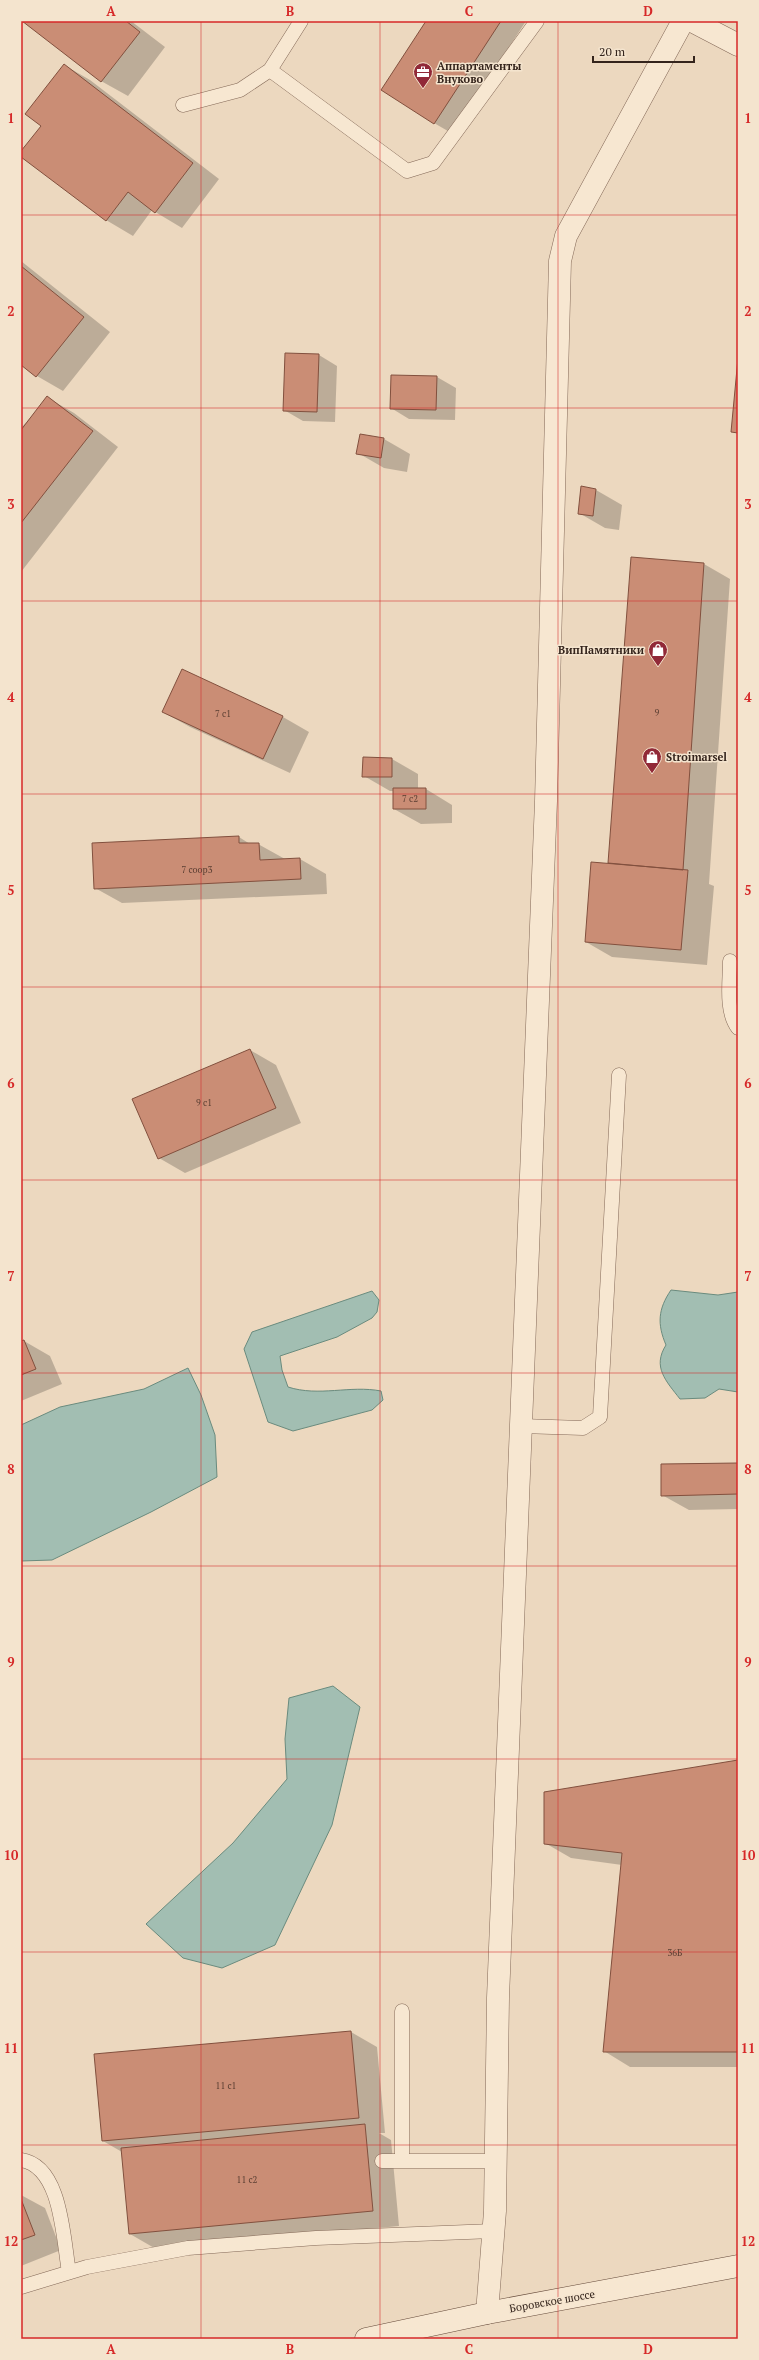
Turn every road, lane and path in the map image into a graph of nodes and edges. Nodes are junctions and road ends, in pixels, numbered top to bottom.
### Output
1 (301, 21) edge
2 (537, 21) edge
3 (683, 21) edge
4 (692, 21) edge
5 (738, 45) edge
6 (270, 70) junction
7 (182, 105) dead end
8 (730, 960) dead end
9 (738, 1028) edge
10 (619, 1074) dead end
11 (521, 1426) junction
12 (402, 2011) dead end
13 (21, 2160) edge
14 (382, 2161) dead end
15 (402, 2161) junction
16 (495, 2162) junction
17 (493, 2231) junction
18 (738, 2266) edge
19 (69, 2272) junction
20 (21, 2287) edge
21 (487, 2313) junction
22 (366, 2339) edge

1 - 6 lane
2 - 6 lane
3 - 11 street
4 - 5 street
6 - 7 lane
8 - 9 lane
10 - 11 lane
11 - 16 street
12 - 15 lane
13 - 19 lane
14 - 15 lane
15 - 16 lane
16 - 17 street
17 - 19 lane
17 - 21 street
18 - 21 street, Боровское шоссе
19 - 20 lane
21 - 22 street, Боровское шоссе

